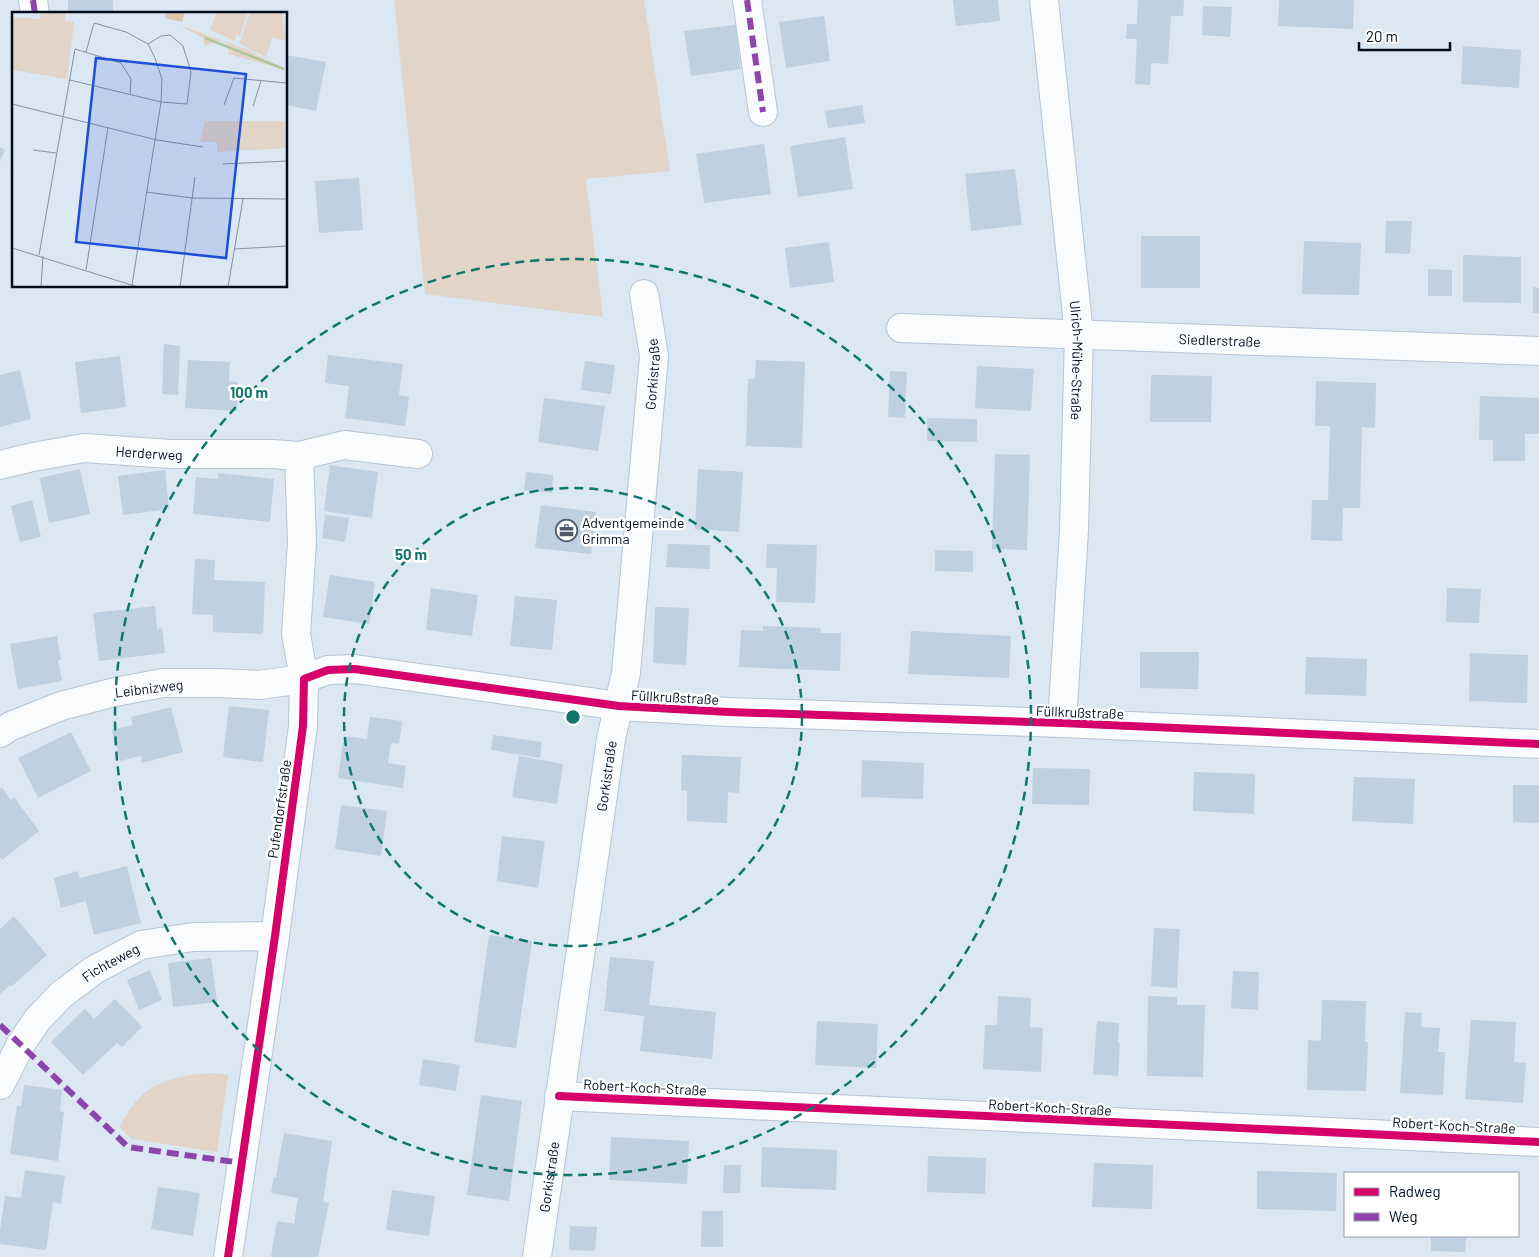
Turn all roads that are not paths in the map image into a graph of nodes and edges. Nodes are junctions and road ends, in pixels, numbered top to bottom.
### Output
1 (747, 0) edge
2 (1044, 0) edge
3 (763, 112) dead end
4 (644, 294) dead end
5 (901, 328) dead end
6 (1079, 334) junction
7 (1539, 351) edge
8 (418, 454) dead end
9 (299, 456) junction
10 (0, 465) edge
11 (304, 679) junction
12 (619, 706) junction
13 (1062, 723) junction
14 (0, 733) edge
15 (1539, 744) edge
16 (275, 936) junction
17 (0, 1085) edge
18 (559, 1096) junction
19 (1539, 1142) edge
20 (228, 1257) edge
21 (537, 1257) edge

1 - 3 street
2 - 6 street, Ulrich-Mühe-Straße
4 - 12 street, Gorkistraße
5 - 6 street, Siedlerstraße
6 - 7 street, Siedlerstraße
6 - 13 street, Ulrich-Mühe-Straße
8 - 9 street, Herderweg
9 - 10 street, Herderweg
9 - 11 street
11 - 12 street
11 - 14 street, Leibnizweg
11 - 16 street, Pufendorfstraße
12 - 13 street, Füllkrußstraße
12 - 18 street, Gorkistraße
13 - 15 street, Füllkrußstraße
16 - 17 street, Fichteweg
16 - 20 street, Pufendorfstraße
18 - 19 street, Robert-Koch-Straße
18 - 21 street, Gorkistraße

